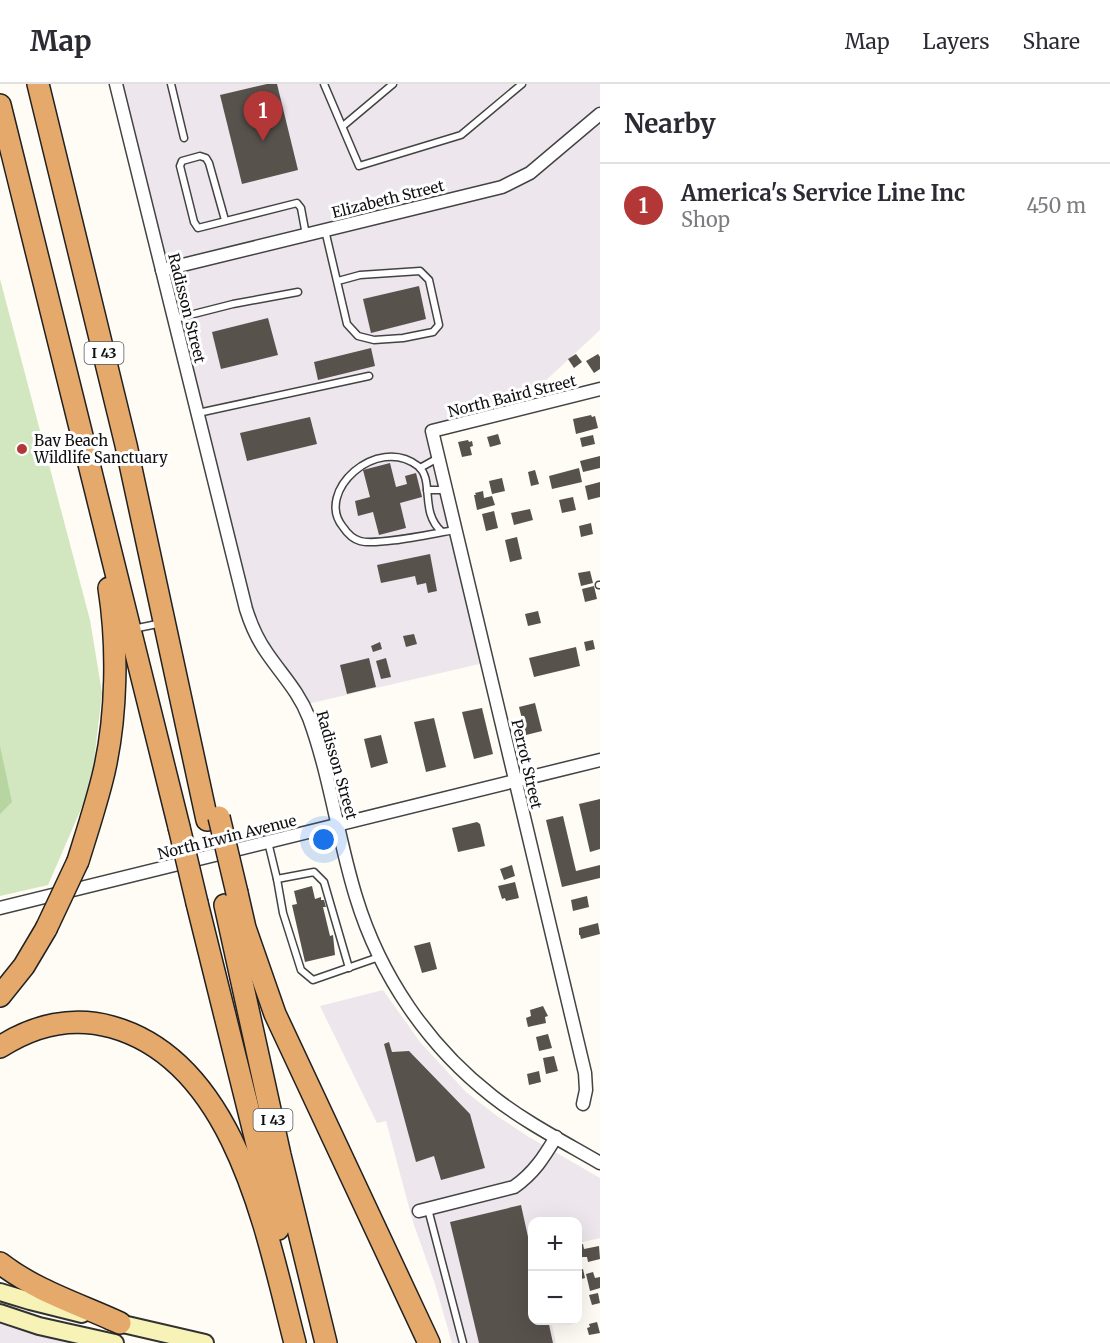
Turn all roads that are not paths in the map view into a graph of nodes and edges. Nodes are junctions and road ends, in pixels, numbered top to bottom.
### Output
1 (38, 84) edge
2 (116, 84) edge
3 (171, 84) edge
4 (324, 84) edge
5 (393, 84) edge
6 (522, 84) edge
7 (0, 105) edge
8 (600, 114) edge
9 (343, 126) junction
10 (184, 138) dead end
11 (225, 220) junction
12 (325, 230) junction
13 (306, 235) junction
14 (162, 270) junction
15 (338, 281) junction
16 (298, 292) dead end
17 (174, 319) junction
18 (369, 376) dead end
19 (600, 389) edge
20 (198, 413) junction
21 (432, 431) joint
22 (439, 458) junction
23 (420, 468) junction
24 (427, 490) junction
25 (446, 490) junction
26 (100, 507) junction
27 (456, 530) junction
28 (442, 532) junction
29 (165, 622) junction
30 (130, 630) junction
31 (600, 760) edge
32 (516, 781) junction
33 (338, 824) junction
34 (268, 842) junction
35 (277, 879) junction
36 (230, 895) junction
37 (0, 908) edge
38 (379, 957) junction
39 (350, 968) junction
40 (0, 996) edge
41 (0, 1047) edge
42 (583, 1104) dead end
43 (556, 1137) junction
44 (600, 1163) edge
45 (423, 1210) joint
46 (0, 1263) edge
47 (0, 1292) edge
48 (0, 1313) edge
49 (118, 1333) edge
50 (305, 1341) edge
51 (205, 1343) edge
52 (429, 1343) edge
53 (464, 1343) edge

1 - 29 highway, I 43
2 - 14 street, Radisson Street
3 - 10 lane
4 - 9 lane
5 - 9 lane
6 - 9 lane
7 - 26 highway, I 43
8 - 12 street, Elizabeth Street
11 - 11 lane
11 - 13 lane
12 - 13 street, Elizabeth Street
12 - 15 lane
13 - 14 street, Elizabeth Street
14 - 17 street, Radisson Street
15 - 15 lane
16 - 17 lane
17 - 20 street, Radisson Street
18 - 20 lane
19 - 21 street, North Baird Street
20 - 33 street, Radisson Street
21 - 22 street, Perrot Street
22 - 23 lane
22 - 25 street, Perrot Street
23 - 24 lane
23 - 28 lane
24 - 25 lane
24 - 28 lane
25 - 27 street, Perrot Street
26 - 30 highway, I 43
26 - 40 highway, bridge
27 - 28 lane
27 - 32 street, Perrot Street
29 - 30 lane
29 - 36 highway, I 43
30 - 50 highway, I 43, bridge
31 - 32 street, North Irwin Avenue
32 - 33 street, North Irwin Avenue
32 - 42 street, Perrot Street
33 - 34 street, North Irwin Avenue
33 - 38 street, Radisson Street
34 - 35 lane
34 - 37 street, North Irwin Avenue
35 - 39 lane
35 - 39 lane
36 - 50 highway, I 43
36 - 52 highway
38 - 39 lane
38 - 43 street, Radisson Street
41 - 50 highway
43 - 44 street, Radisson Street
43 - 45 street
45 - 53 lane
46 - 49 highway
47 - 49 main road
48 - 49 main road
49 - 51 main road

